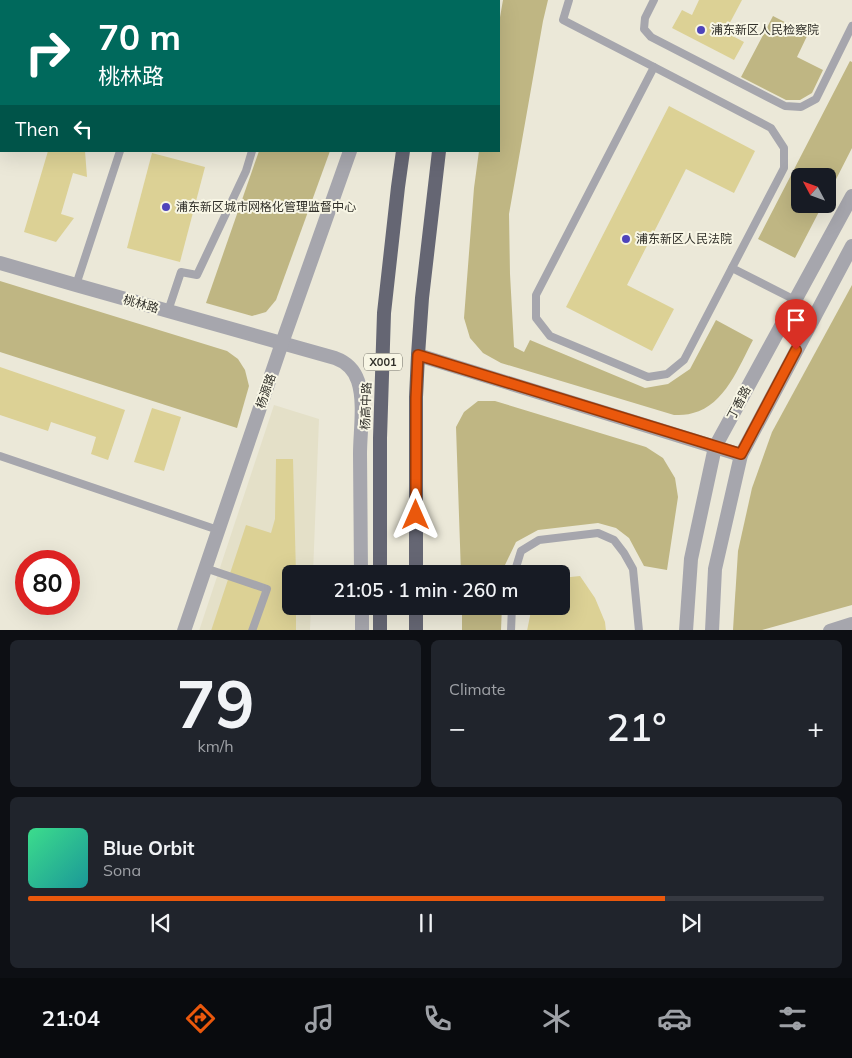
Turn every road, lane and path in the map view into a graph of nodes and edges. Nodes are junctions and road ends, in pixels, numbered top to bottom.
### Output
1 (568, 0) edge
2 (654, 0) edge
3 (851, 31) edge
4 (654, 68) junction
5 (120, 152) edge
6 (252, 152) edge
7 (350, 152) edge
8 (403, 152) edge
9 (439, 152) edge
10 (852, 196) edge
11 (852, 246) edge
12 (0, 263) edge
13 (732, 268) junction
14 (76, 286) junction
15 (795, 300) junction
16 (168, 311) junction
17 (282, 343) junction
18 (418, 355) junction
19 (715, 447) junction
20 (741, 454) junction
21 (1, 459) edge
22 (218, 530) junction
23 (361, 565) edge
24 (380, 565) edge
25 (416, 565) edge
26 (517, 565) edge
27 (205, 568) junction
28 (362, 615) edge
29 (380, 615) edge
30 (416, 615) edge
31 (512, 615) edge
32 (851, 626) edge
33 (184, 630) edge
34 (252, 630) edge
35 (362, 630) edge
36 (380, 630) edge
37 (416, 630) edge
38 (511, 630) edge
39 (639, 630) edge
40 (686, 630) edge
41 (712, 630) edge
42 (830, 630) edge

1 - 4 lane
2 - 3 lane
4 - 13 lane
4 - 13 lane
5 - 14 lane
6 - 16 lane
7 - 17 street, 杨源路
8 - 24 highway, 杨高中路 / X001
9 - 18 highway, X001
10 - 15 street, 丁香路
11 - 20 street, 丁香路
12 - 14 street, 桃林路
13 - 15 lane
14 - 16 street, 桃林路
15 - 19 street, 丁香路
16 - 17 street, 桃林路
17 - 22 street, 杨源路
17 - 23 street, X001
18 - 19 street
18 - 25 highway, X001
19 - 20 street
19 - 40 street, 丁香路
20 - 41 street, 丁香路
21 - 22 lane
22 - 27 street, 杨源路
26 - 39 lane
27 - 33 street, 杨源路
27 - 34 lane
28 - 35 street
29 - 36 highway
30 - 37 highway
31 - 38 lane
32 - 42 street

